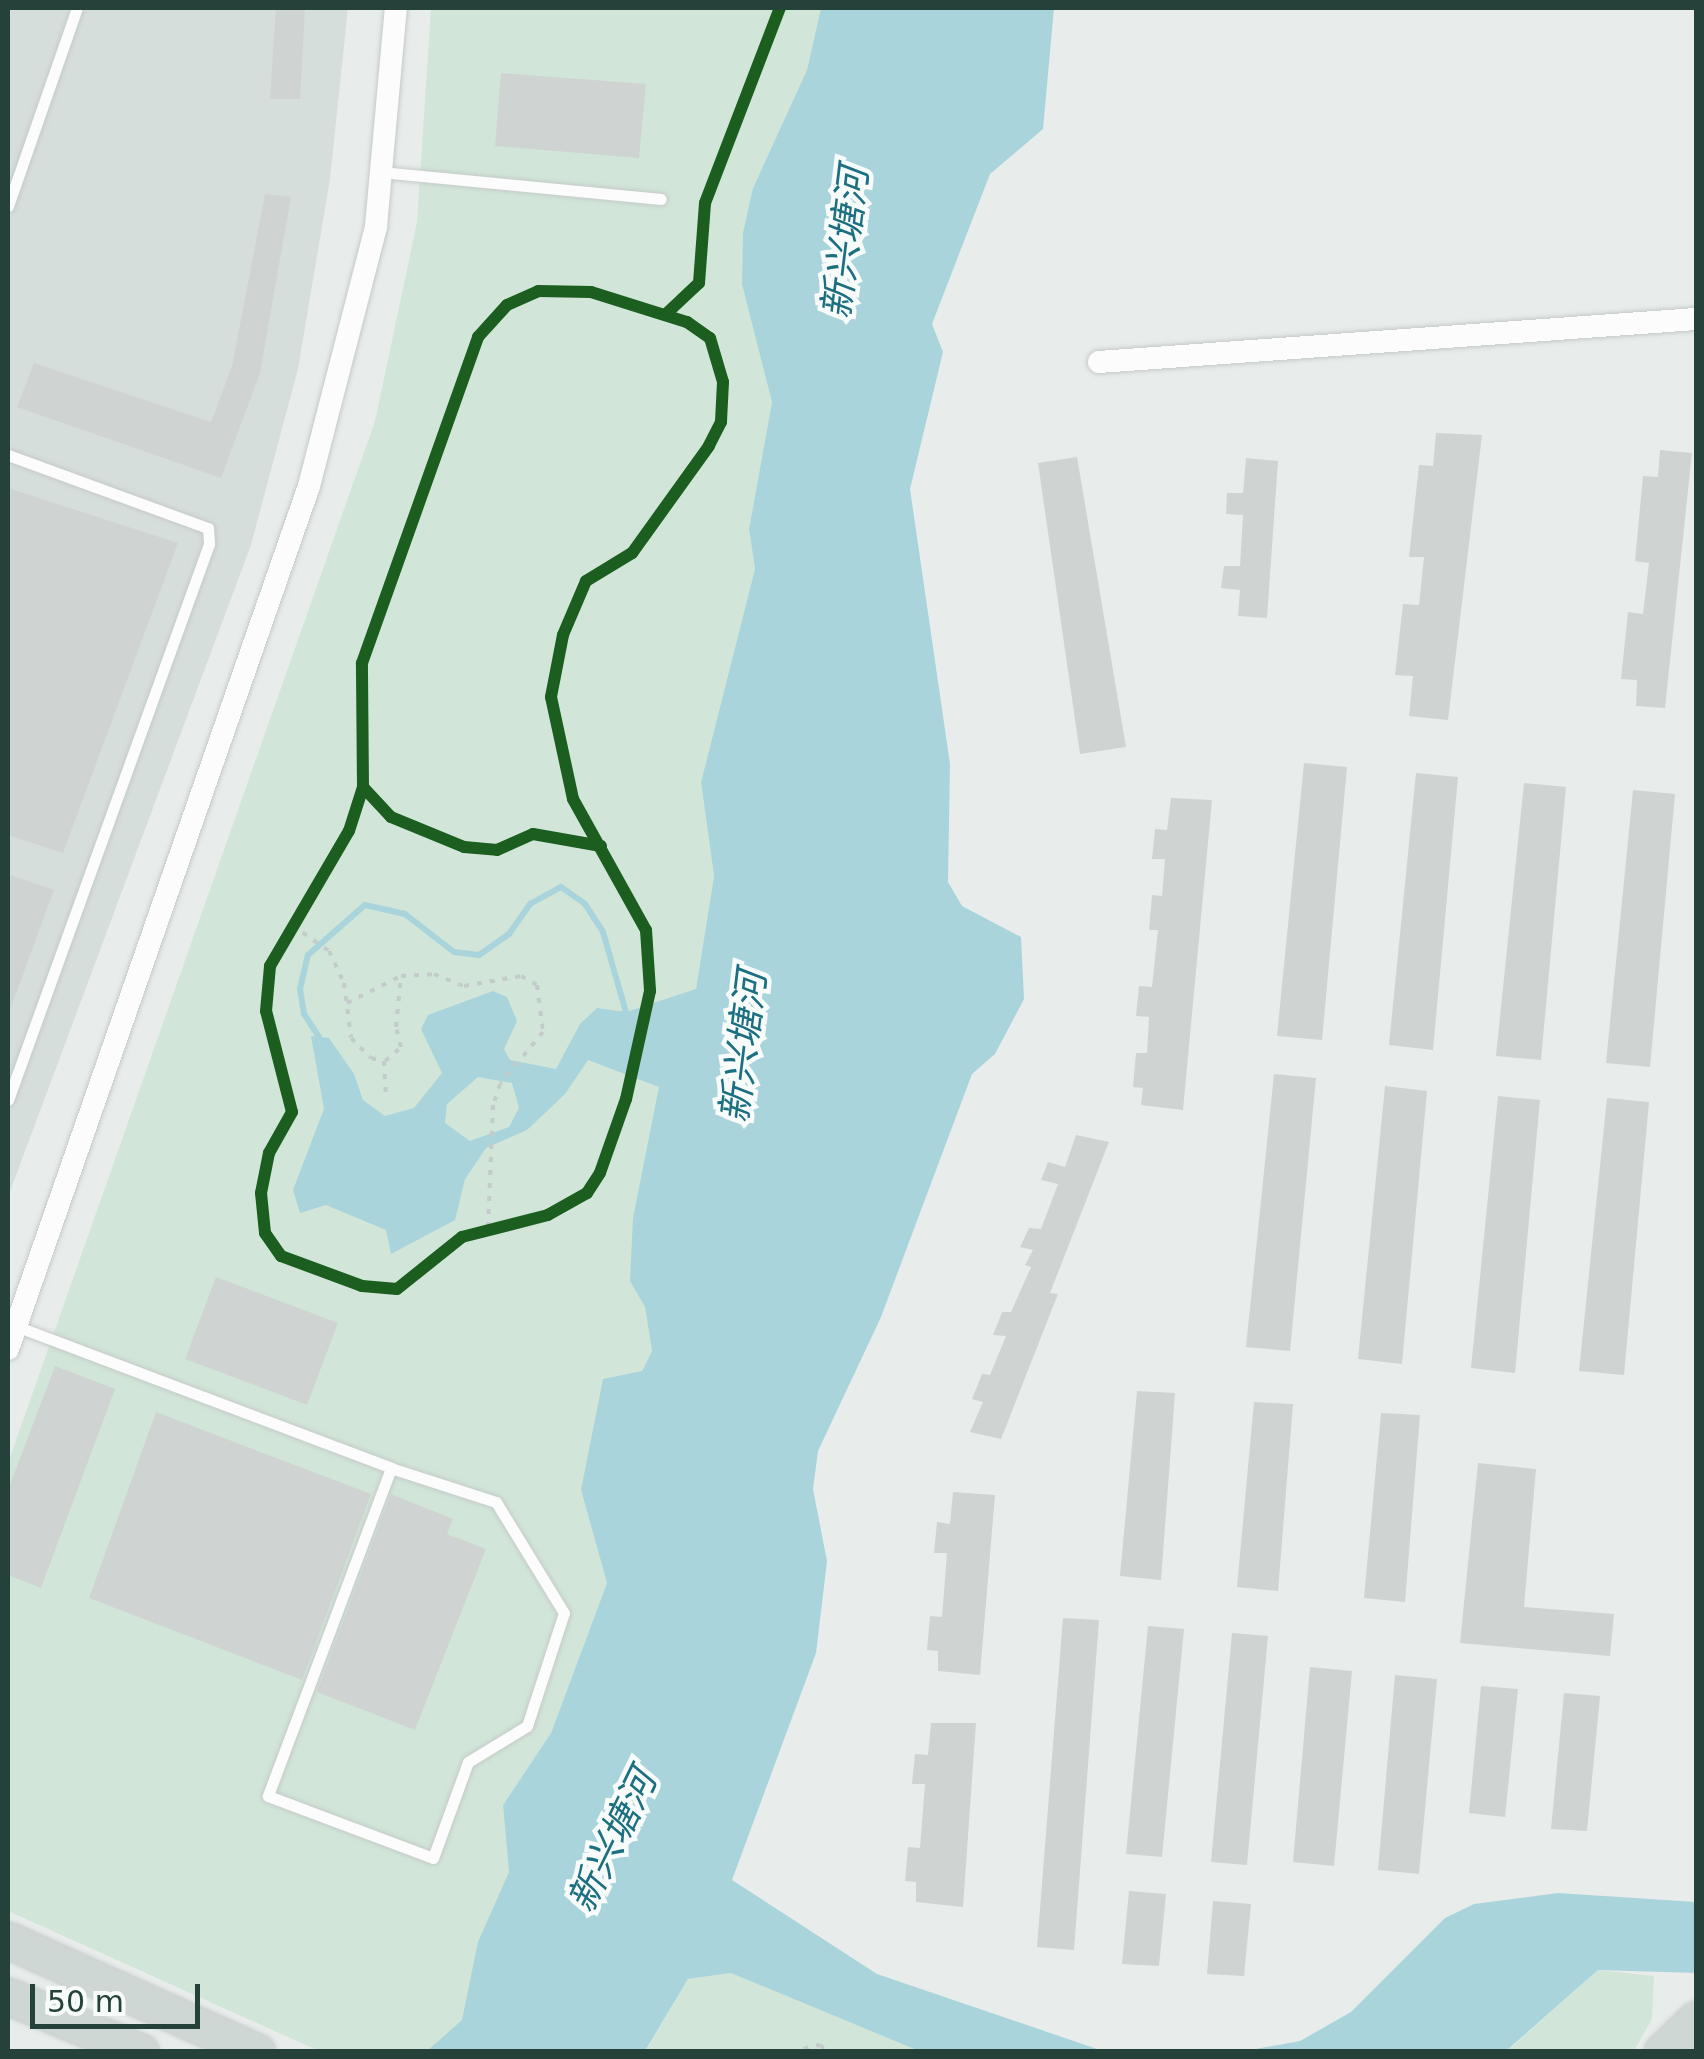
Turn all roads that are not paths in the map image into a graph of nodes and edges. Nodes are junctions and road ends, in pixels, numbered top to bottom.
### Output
1 (76, 8) edge
2 (396, 8) edge
3 (381, 172) junction
4 (661, 200) dead end
5 (8, 206) edge
6 (1696, 319) edge
7 (1099, 362) dead end
8 (8, 456) edge
9 (8, 1100) edge
10 (16, 1326) junction
11 (8, 1349) edge
12 (391, 1468) junction
13 (8, 1940) edge
14 (8, 1996) edge
15 (1696, 2019) edge
16 (141, 2052) edge
17 (258, 2052) edge
18 (1662, 2052) edge

1 - 5 lane
2 - 3 street
3 - 4 lane
3 - 10 street
6 - 7 street
8 - 9 lane
10 - 11 street
10 - 12 lane
12 - 12 lane
13 - 17 main road
14 - 16 main road
15 - 18 main road

